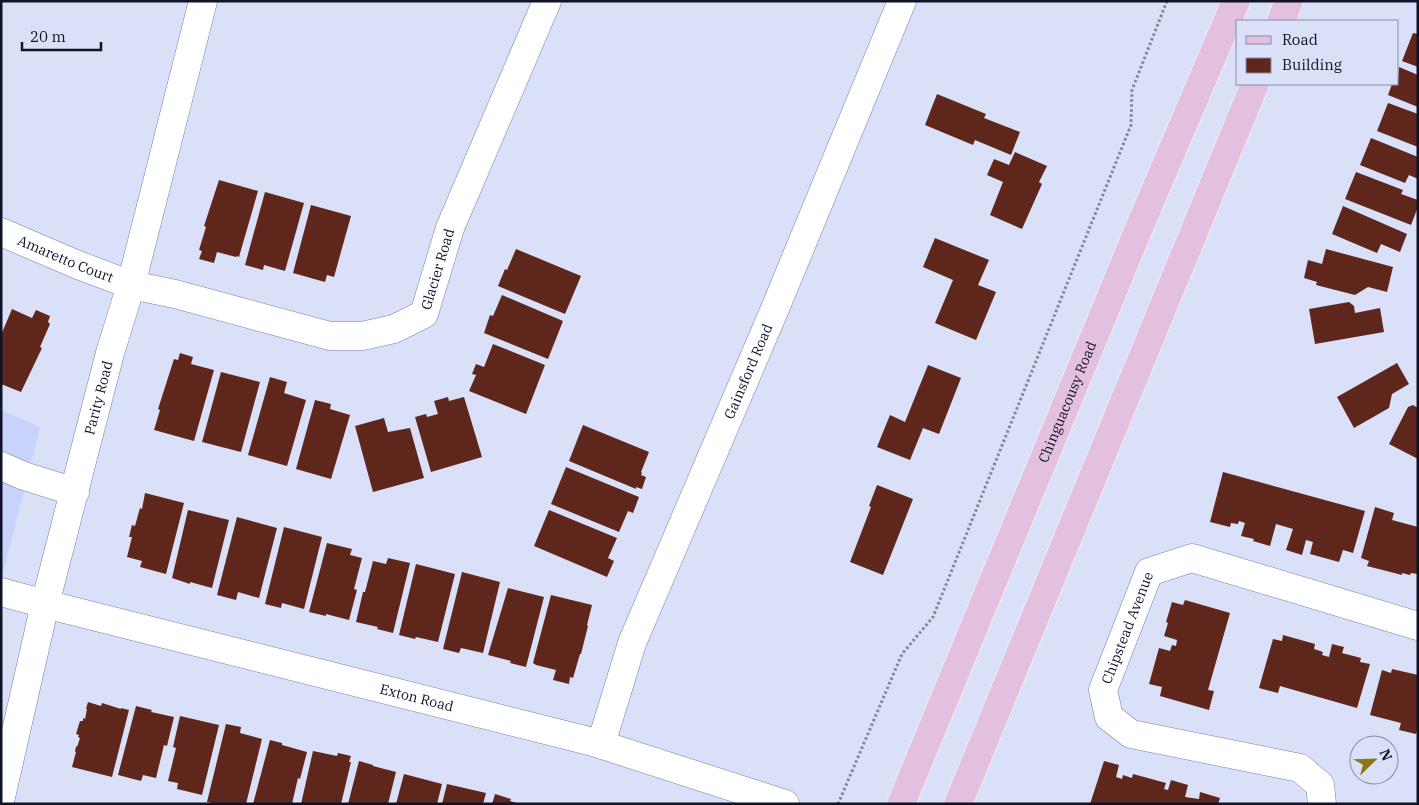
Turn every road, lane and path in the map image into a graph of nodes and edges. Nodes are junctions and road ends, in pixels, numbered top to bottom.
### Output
1 (203, 1) edge
2 (547, 1) edge
3 (902, 1) edge
4 (1167, 1) edge
5 (1236, 1) edge
6 (1289, 1) edge
7 (1281, 20) edge
8 (1255, 85) edge
9 (1, 232) edge
10 (131, 285) junction
11 (1, 466) edge
12 (75, 492) junction
13 (1, 592) edge
14 (45, 604) junction
15 (1418, 626) edge
16 (602, 744) junction
17 (1, 797) edge
18 (785, 804) edge
19 (838, 804) edge
20 (901, 804) edge
21 (958, 804) edge
22 (1322, 804) edge

1 - 10 street, Parity Road
2 - 10 street, Glacier Road
3 - 16 street, Gainsford Road
4 - 19 path
5 - 20 main road, Chinguacousy Road
6 - 7 main road
8 - 21 main road
9 - 10 street, Amaretto Court
10 - 12 street, Parity Road
11 - 12 street
12 - 14 street, Parity Road
13 - 14 street, Exton Road
14 - 16 street, Exton Road
14 - 17 street, Parity Road
15 - 22 street, Chipstead Avenue
16 - 18 street, Exton Road

